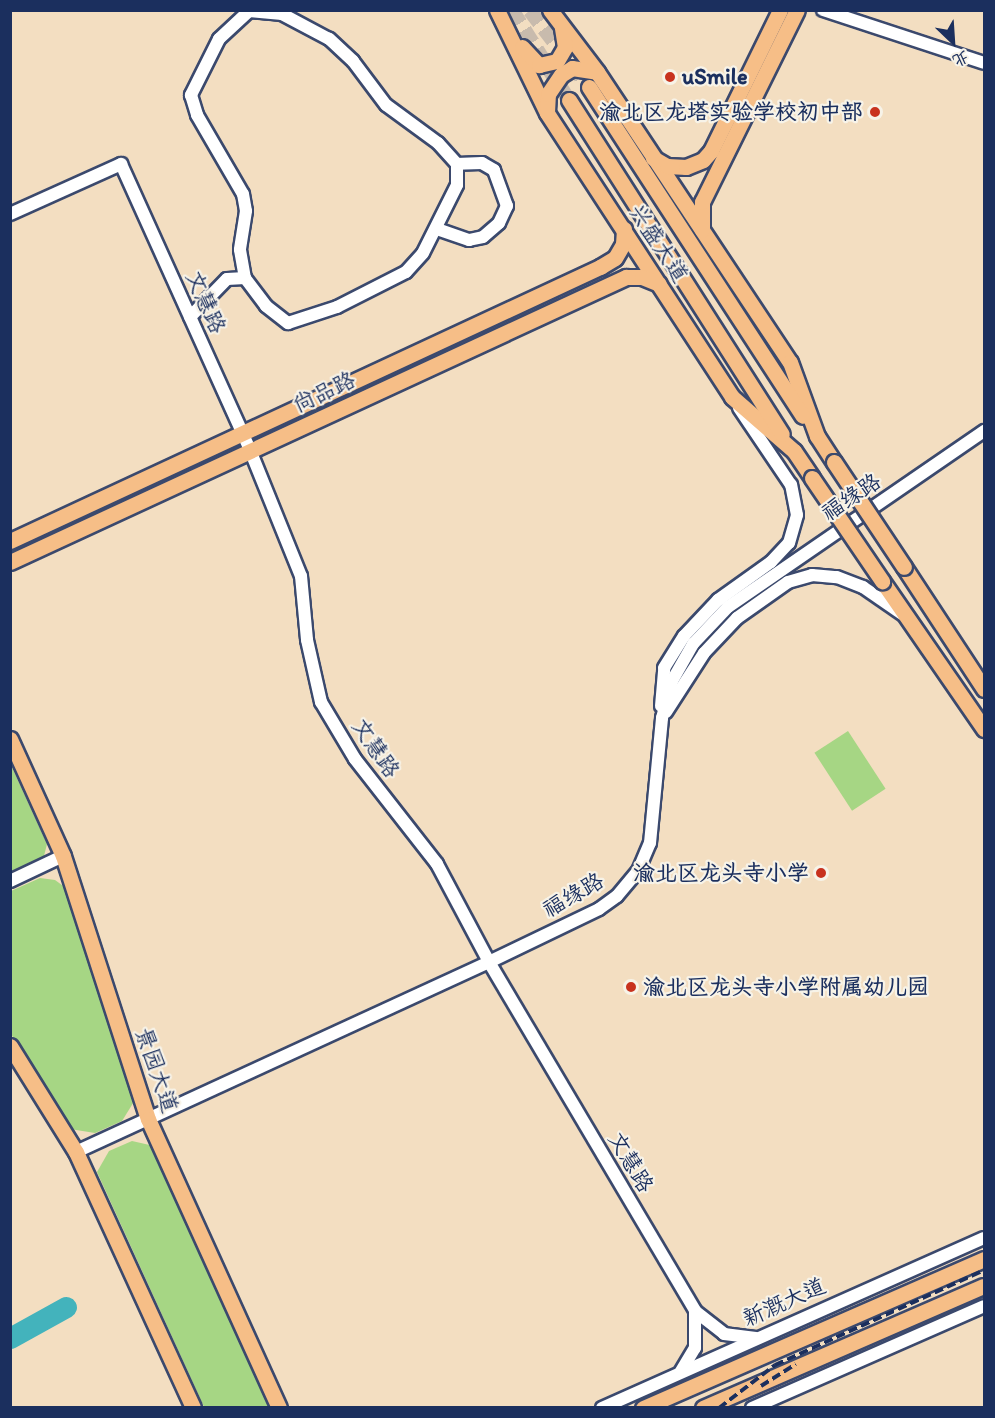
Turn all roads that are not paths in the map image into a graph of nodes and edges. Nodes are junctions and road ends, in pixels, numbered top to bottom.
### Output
1 (497, 10) edge
2 (780, 10) edge
3 (796, 10) edge
4 (823, 10) edge
5 (556, 16) edge
6 (509, 30) junction
7 (984, 63) edge
8 (597, 72) junction
9 (589, 87) tunnel mouth
10 (569, 100) tunnel mouth
11 (547, 113) junction
12 (651, 157) junction
13 (457, 164) junction
14 (10, 214) edge
15 (437, 230) junction
16 (624, 230) junction
17 (704, 236) junction
18 (245, 278) junction
19 (659, 284) junction
20 (190, 317) junction
21 (732, 397) junction
22 (984, 431) edge
23 (242, 433) junction
24 (817, 436) junction
25 (250, 450) junction
26 (794, 451) junction
27 (10, 541) edge
28 (10, 562) edge
29 (908, 618) junction
30 (984, 688) edge
31 (662, 718) junction
32 (984, 729) edge
33 (10, 740) edge
34 (63, 856) junction
35 (10, 881) edge
36 (489, 962) junction
37 (10, 1046) edge
38 (148, 1119) junction
39 (76, 1152) junction
40 (984, 1238) edge
41 (984, 1259) edge
42 (984, 1286) edge
43 (984, 1306) edge
44 (695, 1311) junction
45 (756, 1338) junction
46 (680, 1372) junction
47 (770, 1404) edge
48 (193, 1407) edge
49 (279, 1407) edge
50 (602, 1407) edge
51 (643, 1407) edge
52 (703, 1407) edge
53 (752, 1407) edge

1 - 6 main road, 兴盛大道
2 - 12 main road
3 - 17 main road
4 - 7 street
5 - 6 main road
5 - 8 main road, 兴盛大道
6 - 11 main road, 兴盛大道
8 - 11 main road
8 - 12 main road, 兴盛大道
9 - 24 main road
10 - 26 main road
11 - 16 main road, 兴盛大道
12 - 17 main road, 兴盛大道
13 - 15 street
13 - 15 street
13 - 18 street
14 - 20 street, 文慧路
15 - 18 street
16 - 19 main road, 兴盛大道
16 - 23 main road, 尚品路
17 - 24 main road, 兴盛大道
18 - 20 street
19 - 21 main road, 兴盛大道
19 - 25 main road, 尚品路
20 - 23 street, 文慧路
21 - 26 main road, 兴盛大道
21 - 31 street
22 - 31 street, 福缘路
23 - 25 street, 文慧路
23 - 27 main road, 尚品路
24 - 30 main road, 兴盛大道, bridge
25 - 28 main road, 尚品路
25 - 36 street, 文慧路
26 - 29 main road, 兴盛大道, bridge
29 - 31 street
29 - 32 main road
31 - 36 street, 福缘路
33 - 34 main road, 景园大道
34 - 35 street
34 - 38 main road, 景园大道
36 - 38 street, 福缘路
36 - 44 street, 文慧路
37 - 39 main road
38 - 39 street, 福缘路
38 - 49 main road, 景园大道
39 - 48 main road
40 - 45 street, 新溉大道
41 - 51 main road, 新溉大道
42 - 52 main road
43 - 47 street
44 - 45 street
44 - 46 street
45 - 46 street, 新溉大道
46 - 50 street, 新溉大道
47 - 53 street

